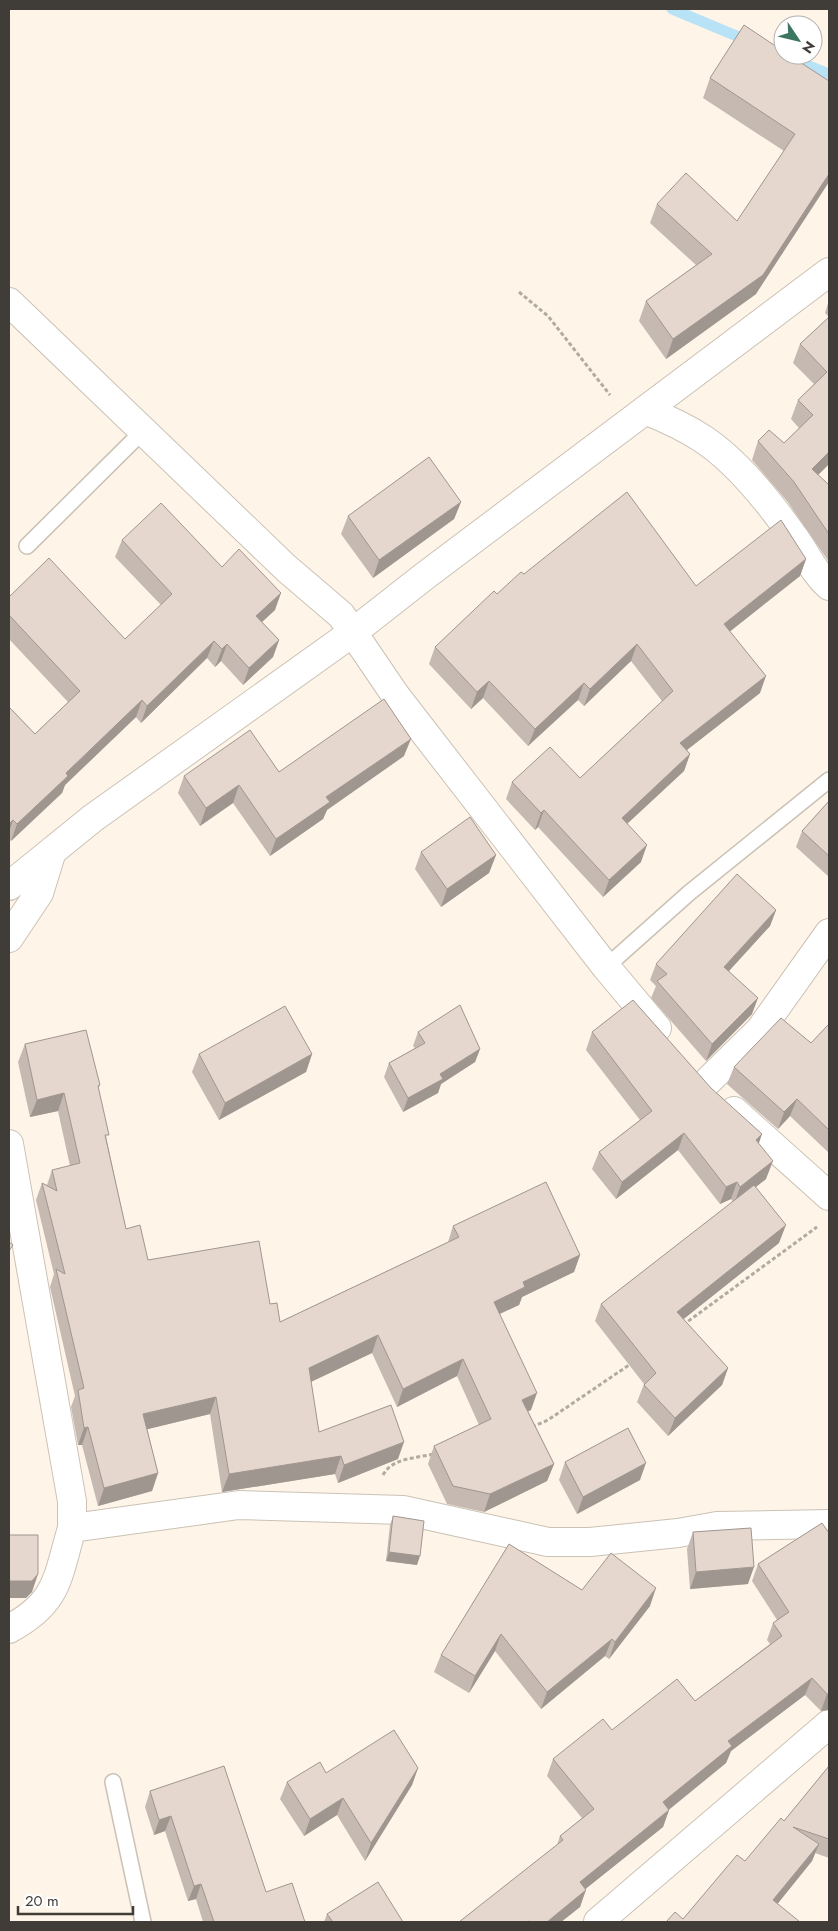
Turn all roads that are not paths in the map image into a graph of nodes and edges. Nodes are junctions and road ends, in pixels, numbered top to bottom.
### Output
1 (829, 272) edge
2 (9, 302) edge
3 (638, 416) junction
4 (142, 431) junction
5 (26, 546) dead end
6 (829, 586) edge
7 (352, 633) junction
8 (829, 780) edge
9 (52, 851) junction
10 (9, 886) edge
11 (829, 932) edge
12 (9, 938) edge
13 (606, 967) junction
14 (706, 1083) junction
15 (9, 1144) edge
16 (829, 1196) edge
17 (829, 1524) edge
18 (72, 1528) junction
19 (9, 1629) edge
20 (829, 1724) edge
21 (114, 1782) dead end
22 (143, 1922) edge
23 (598, 1922) edge

1 - 3 street
2 - 4 street
3 - 6 street
3 - 7 street
4 - 5 lane
4 - 7 street
7 - 9 street
7 - 13 street
8 - 13 lane
9 - 10 street
9 - 12 street
11 - 14 street
13 - 14 street
14 - 16 street
15 - 18 street
17 - 18 street
18 - 19 street
20 - 23 street
21 - 22 lane

